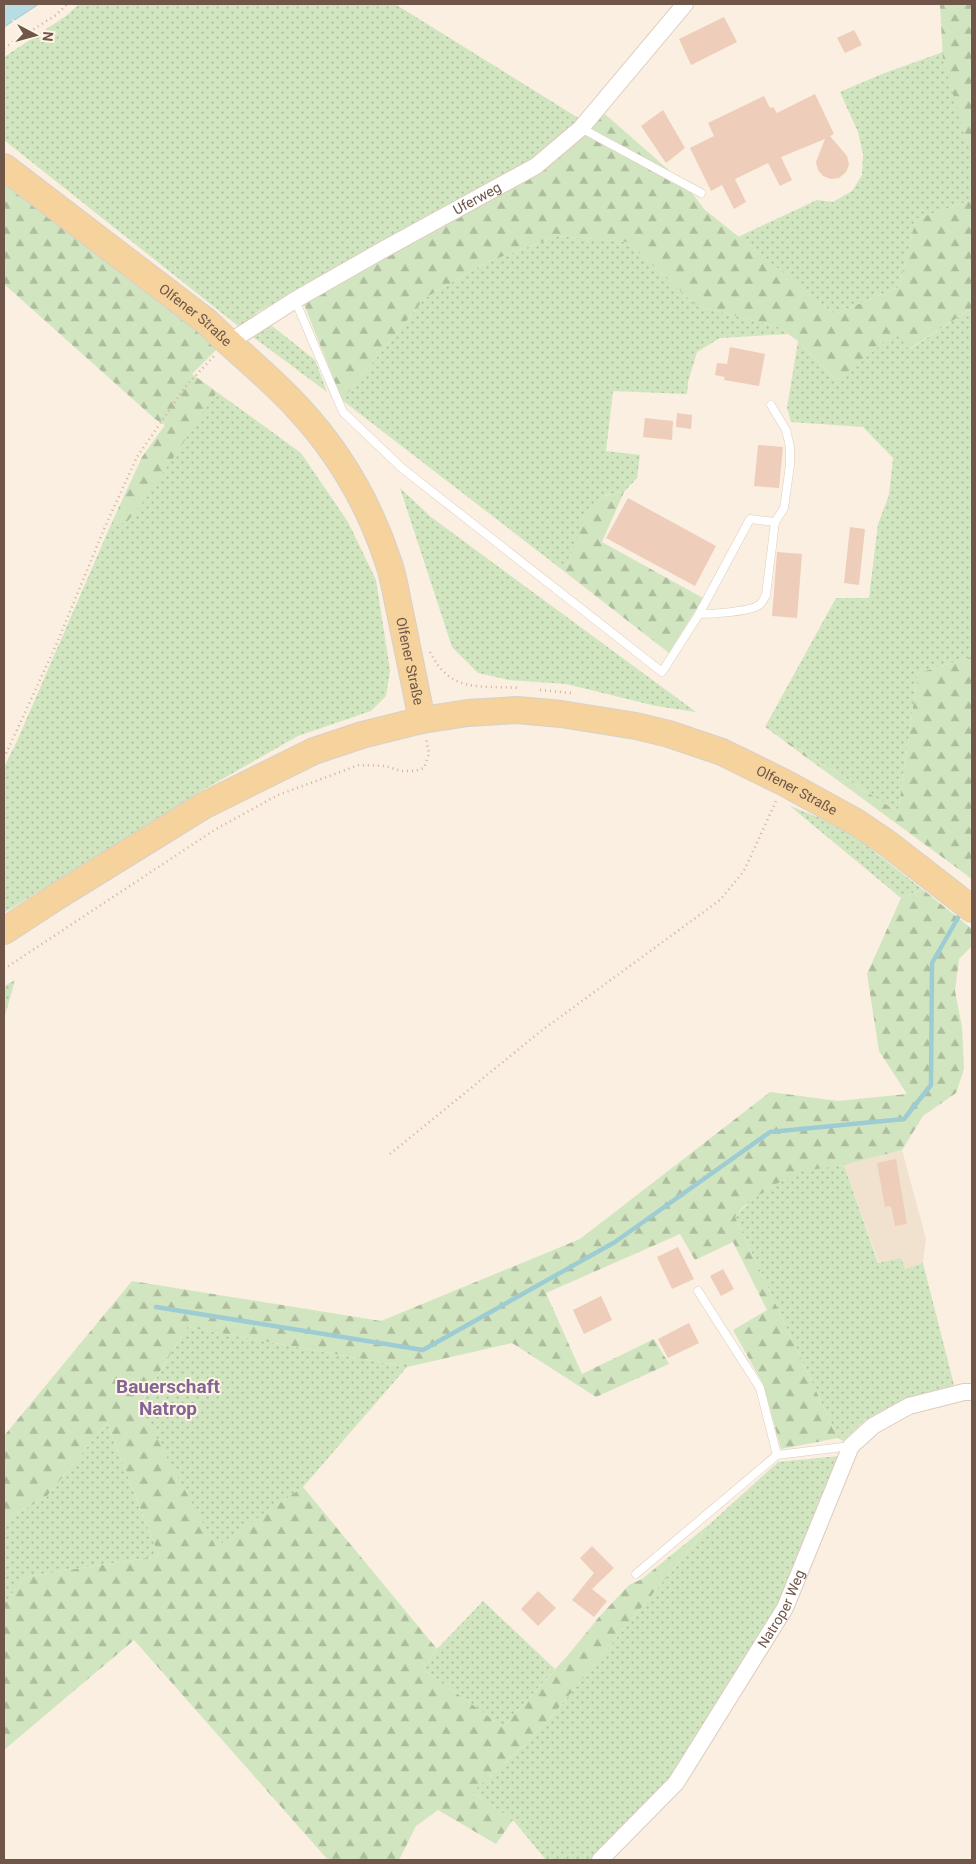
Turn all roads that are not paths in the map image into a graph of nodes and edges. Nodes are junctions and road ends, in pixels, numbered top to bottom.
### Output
1 (685, 4) edge
2 (581, 128) junction
3 (4, 167) edge
4 (702, 193) dead end
5 (295, 300) junction
6 (228, 343) junction
7 (771, 405) dead end
8 (776, 522) junction
9 (698, 614) junction
10 (422, 720) junction
11 (972, 909) edge
12 (4, 931) edge
13 (698, 1291) dead end
14 (972, 1392) edge
15 (851, 1446) junction
16 (777, 1455) junction
17 (636, 1574) dead end
18 (600, 1860) edge

1 - 2 street, Uferweg
2 - 4 lane
2 - 5 street, Uferweg
3 - 6 main road, Olfener Straße
5 - 6 street, Uferweg
5 - 9 lane
6 - 10 main road, Olfener Straße
7 - 8 lane
8 - 9 lane
8 - 9 lane
10 - 11 main road, Olfener Straße
10 - 12 main road
13 - 16 lane
14 - 15 street, Natroper Weg
15 - 16 lane
15 - 18 street, Natroper Weg
16 - 17 lane

